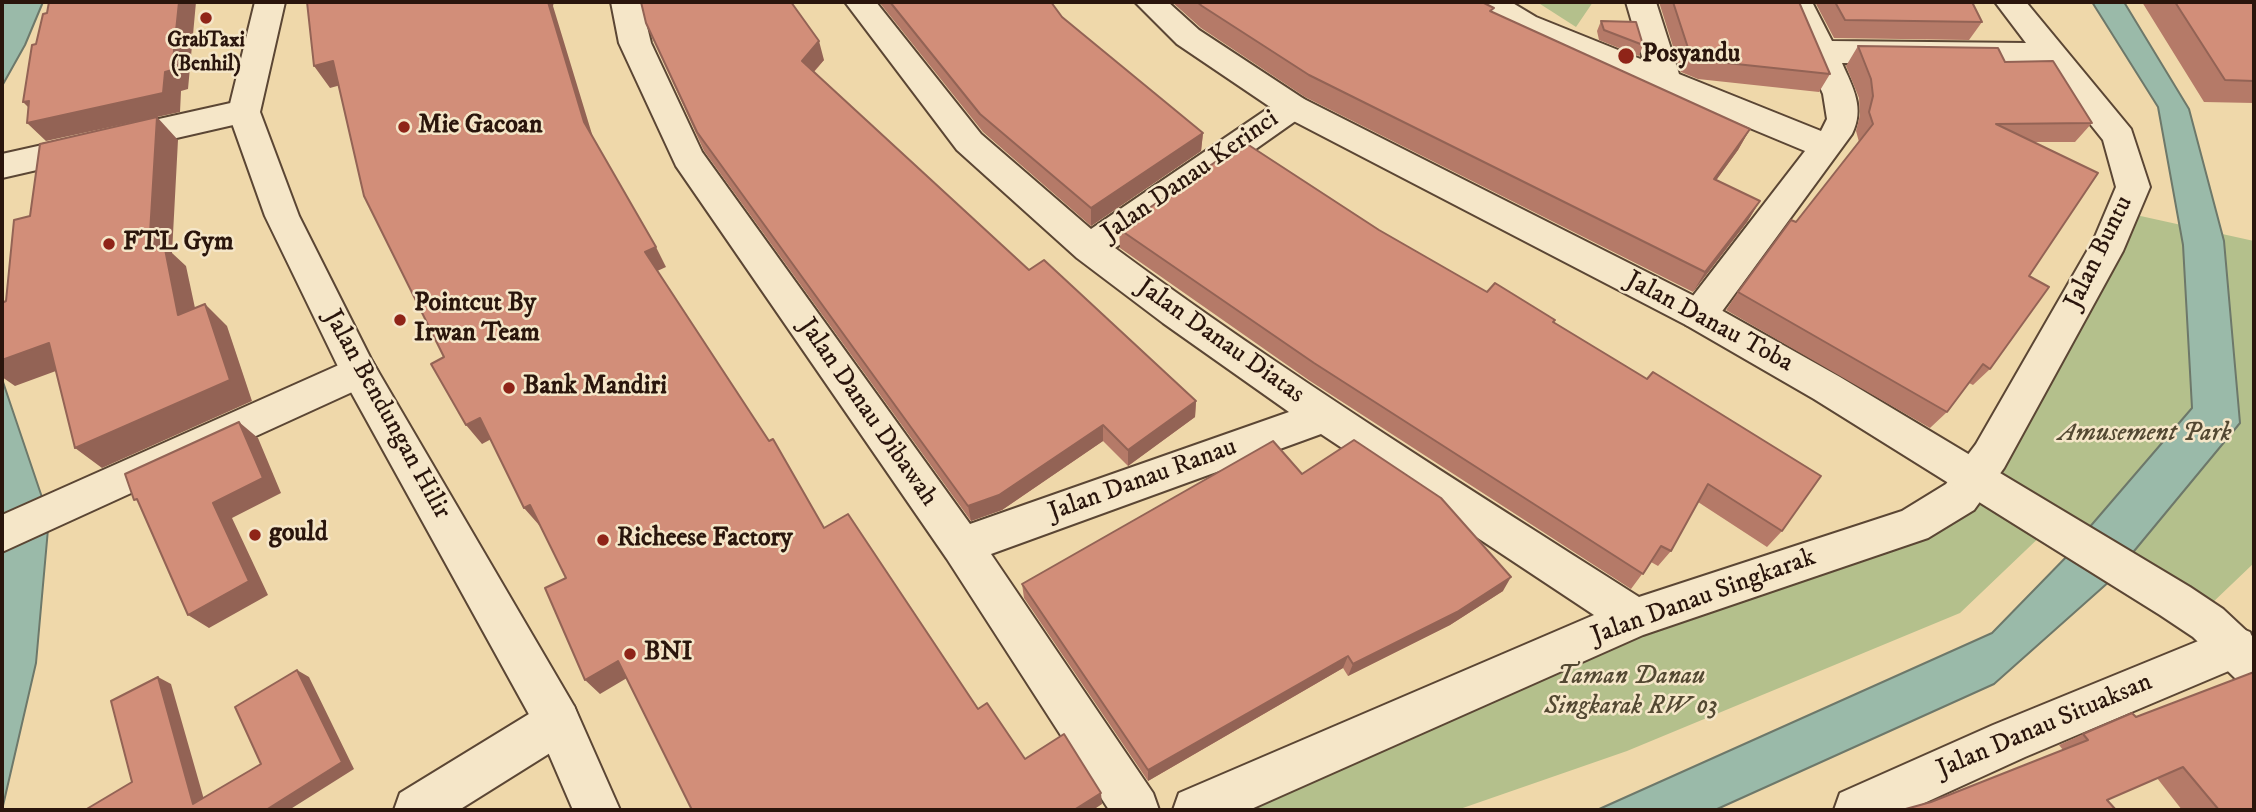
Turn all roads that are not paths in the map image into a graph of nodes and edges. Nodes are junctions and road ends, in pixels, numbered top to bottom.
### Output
1 (270, 2) edge
2 (626, 2) edge
3 (860, 2) edge
4 (1150, 2) edge
5 (1489, 2) edge
6 (1641, 2) edge
7 (1797, 2) edge
8 (2010, 2) edge
9 (1819, 52) junction
10 (2053, 54) junction
11 (1666, 84) junction
12 (1293, 107) junction
13 (244, 112) junction
14 (1826, 146) junction
15 (2, 166) edge
16 (1089, 248) junction
17 (1699, 316) junction
18 (359, 372) junction
19 (1325, 416) junction
20 (1992, 489) junction
21 (2, 534) edge
22 (962, 546) junction
23 (1635, 618) junction
24 (2244, 657) edge
25 (558, 722) junction
26 (417, 810) edge
27 (597, 810) edge
28 (1136, 810) edge
29 (1196, 810) edge
30 (1857, 810) edge

1 - 13 street
2 - 22 street, Jalan Danau Dibawah
3 - 16 street, Jalan Danau Diatas
4 - 12 street, Jalan Danau Toba
5 - 11 street
6 - 11 street
7 - 9 street
8 - 10 street, Jalan Buntu
9 - 10 street
9 - 14 street
10 - 20 street, Jalan Buntu
11 - 14 street
12 - 16 street, Jalan Danau Kerinci
12 - 17 street, Jalan Danau Toba
13 - 15 street
13 - 18 street, Jalan Bendungan Hilir
14 - 17 street
16 - 19 street, Jalan Danau Diatas
17 - 20 street, Jalan Danau Toba
18 - 21 street
18 - 25 street, Jalan Bendungan Hilir
19 - 22 street, Jalan Danau Ranau
19 - 23 street, Jalan Danau Diatas
20 - 23 street, Jalan Danau Singkarak
20 - 24 street, Jalan Danau Toba
22 - 28 street, Jalan Danau Dibawah
23 - 29 street, Jalan Danau Singkarak
24 - 30 street, Jalan Danau Situaksan
25 - 26 street
25 - 27 street, Jalan Bendungan Hilir

